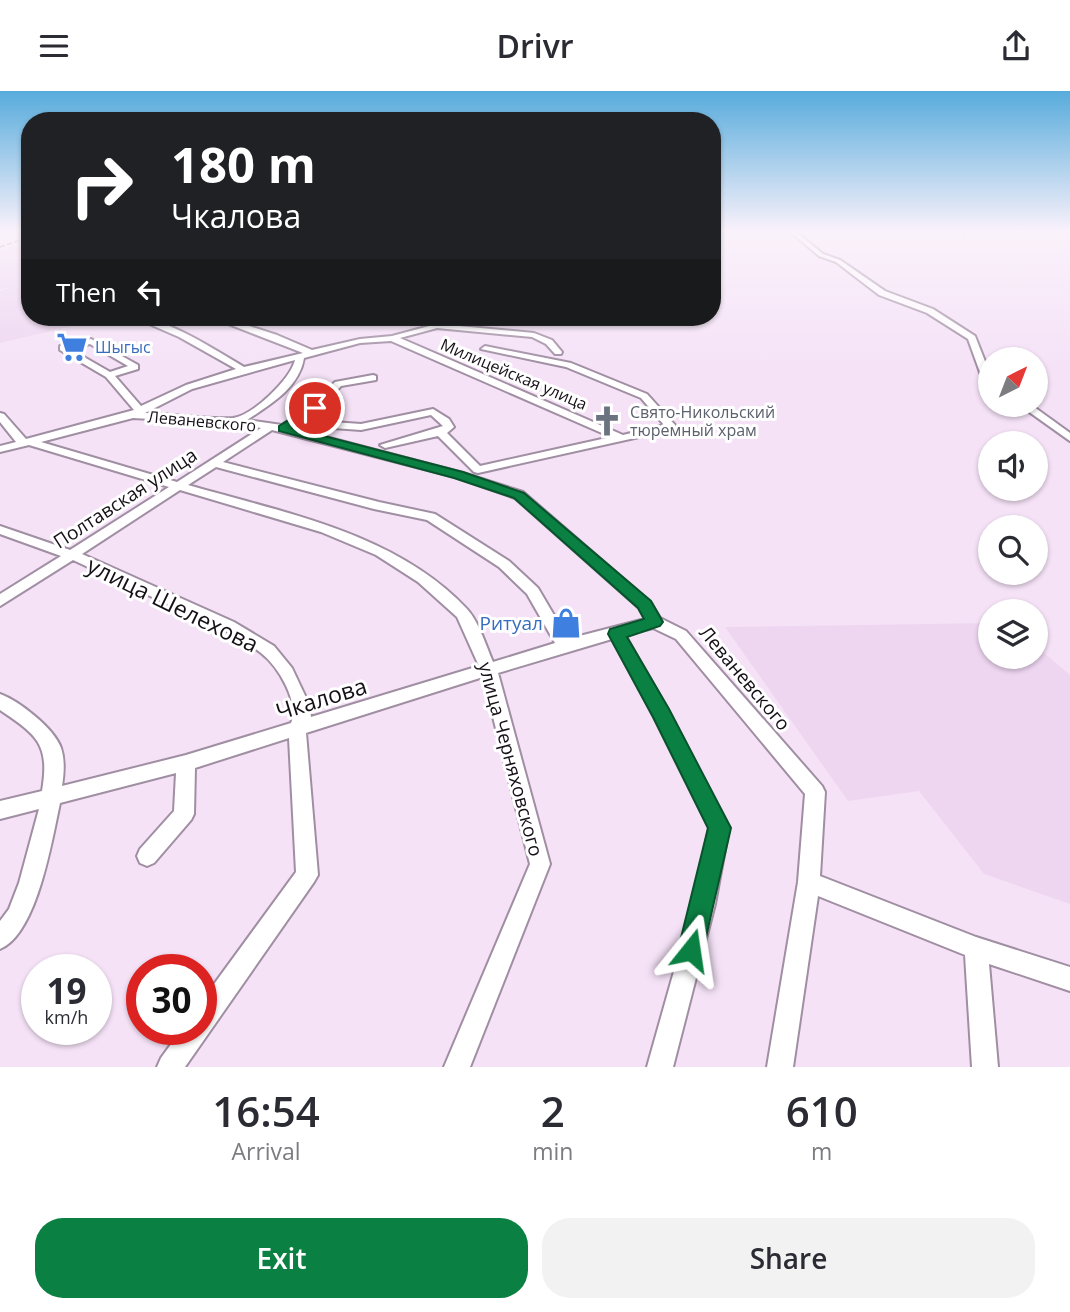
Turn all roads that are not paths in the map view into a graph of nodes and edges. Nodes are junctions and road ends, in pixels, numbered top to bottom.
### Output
1 (858, 276) edge
2 (159, 326) edge
3 (241, 326) edge
4 (392, 338) junction
5 (485, 349) dead end
6 (558, 352) dead end
7 (304, 354) junction
8 (978, 354) edge
9 (243, 370) junction
10 (109, 375) junction
11 (373, 378) dead end
12 (136, 413) junction
13 (0, 416) edge
14 (1041, 417) edge
15 (238, 421) junction
16 (270, 427) junction
17 (671, 427) joint
18 (284, 429) junction
19 (440, 432) junction
20 (623, 438) junction
21 (1070, 438) edge
22 (28, 443) junction
23 (385, 445) dead end
24 (0, 449) edge
25 (213, 463) junction
26 (178, 485) junction
27 (0, 530) edge
28 (72, 555) junction
29 (4, 595) edge
30 (654, 622) junction
31 (617, 634) junction
32 (564, 646) junction
33 (489, 670) junction
34 (0, 701) edge
35 (297, 730) junction
36 (186, 763) junction
37 (52, 798) junction
38 (0, 810) edge
39 (148, 856) dead end
40 (809, 883) junction
41 (0, 938) edge
42 (976, 948) junction
43 (1070, 979) edge
44 (217, 1001) edge
45 (186, 1045) edge
46 (170, 1067) edge
47 (457, 1067) edge
48 (660, 1067) edge
49 (780, 1067) edge
50 (985, 1067) edge

1 - 8 street
2 - 9 street
3 - 7 street
4 - 6 street, Милицейская улица
4 - 7 street, Милицейская улица
4 - 20 street, Милицейская улица
5 - 17 street, Милицейская улица
7 - 9 street, Милицейская улица
7 - 15 street
9 - 12 street, Милицейская улица
10 - 10 street, Леваневского
10 - 12 street, Леваневского
11 - 18 street, Леваневского
12 - 15 street, Леваневского
12 - 22 street
13 - 22 street
14 - 21 street
15 - 16 street, Леваневского
16 - 18 street, Леваневского
16 - 25 street, Полтавская улица
17 - 20 street, Леваневского
18 - 19 street, Леваневского
18 - 30 street, Леваневского
19 - 20 street, Леваневского
19 - 23 street
22 - 24 street
22 - 26 street, улица Черняховского
25 - 26 street, Полтавская улица
25 - 32 street
26 - 28 street, Полтавская улица
26 - 33 street, улица Черняховского
27 - 28 street, улица Шелехова
28 - 29 street, Полтавская улица
28 - 35 street, улица Шелехова
30 - 31 street, Чкалова
30 - 40 street, Леваневского
31 - 32 street, Чкалова
31 - 48 street
32 - 33 street, Чкалова
33 - 35 street, Чкалова
33 - 47 street, улица Черняховского
34 - 37 street
35 - 36 street, Чкалова
35 - 44 street, улица Шелехова
36 - 37 street, Чкалова
36 - 39 street
37 - 38 street, Чкалова
37 - 41 street
40 - 42 street
40 - 49 street, Леваневского
42 - 43 street
42 - 50 street
45 - 46 street

